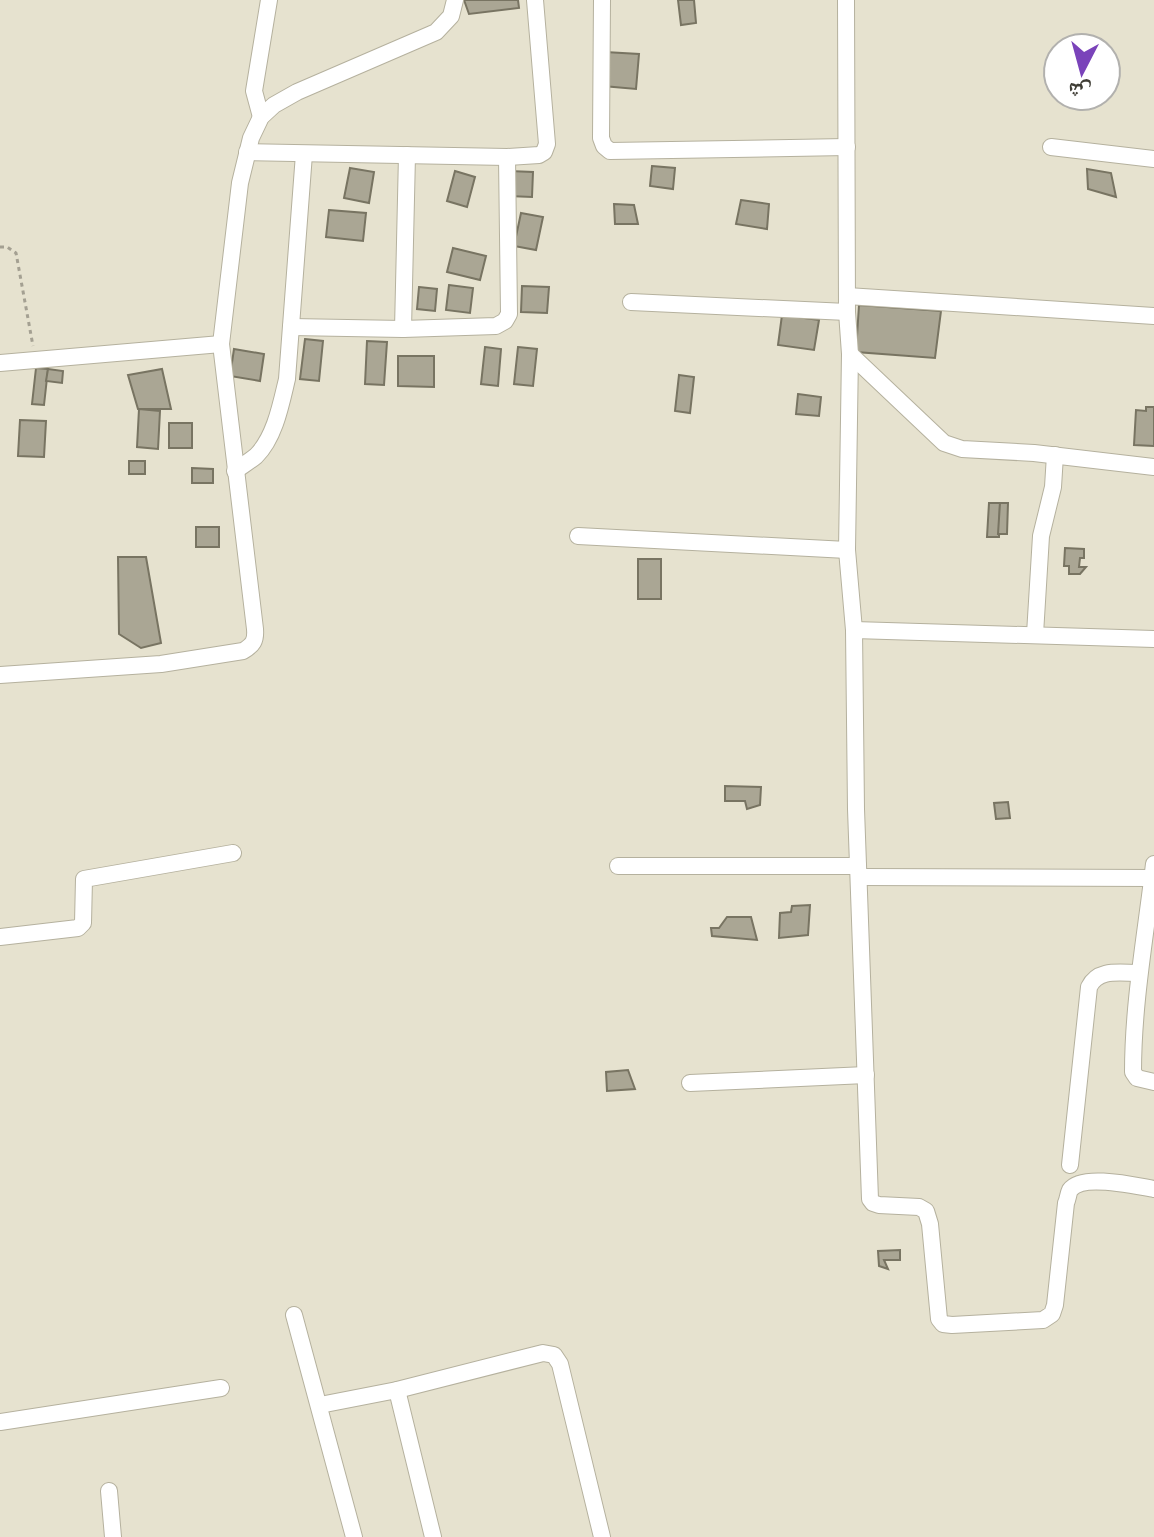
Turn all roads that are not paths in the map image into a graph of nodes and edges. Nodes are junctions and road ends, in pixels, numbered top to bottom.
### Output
1 (269, 0) edge
2 (455, 0) edge
3 (535, 0) edge
4 (602, 0) edge
5 (846, 0) edge
6 (261, 117) junction
7 (847, 147) junction
8 (1051, 147) dead end
9 (247, 152) junction
10 (304, 154) junction
11 (407, 155) junction
12 (507, 157) junction
13 (1154, 159) edge
14 (631, 302) dead end
15 (847, 304) junction
16 (1154, 316) edge
17 (291, 327) junction
18 (403, 329) junction
19 (221, 344) junction
20 (850, 354) junction
21 (0, 363) edge
22 (1055, 455) junction
23 (1154, 467) edge
24 (235, 471) junction
25 (578, 536) dead end
26 (847, 550) junction
27 (854, 630) junction
28 (1035, 634) junction
29 (1154, 639) edge
30 (0, 675) edge
31 (233, 853) dead end
32 (618, 866) dead end
33 (858, 871) junction
34 (1152, 883) edge
35 (0, 937) edge
36 (1139, 973) junction
37 (866, 1075) junction
38 (1154, 1082) edge
39 (690, 1083) dead end
40 (1070, 1165) dead end
41 (1154, 1189) edge
42 (294, 1315) dead end
43 (221, 1388) dead end
44 (397, 1390) junction
45 (320, 1405) junction
46 (0, 1422) edge
47 (109, 1491) dead end
48 (113, 1537) edge
49 (354, 1537) edge
50 (433, 1537) edge
51 (602, 1537) edge

1 - 6 street
2 - 6 street
3 - 12 street
4 - 7 street
5 - 7 street
6 - 9 street
7 - 15 street
8 - 13 street
9 - 10 street
9 - 19 street
10 - 11 street
10 - 17 street
11 - 12 street
11 - 18 street
12 - 18 street
14 - 15 street
15 - 16 street
15 - 20 street
17 - 18 street
17 - 24 street
19 - 21 street
19 - 24 street
20 - 22 street
20 - 26 street
22 - 23 street
22 - 28 street
24 - 30 street
25 - 26 street
26 - 27 street
27 - 28 street
27 - 33 street
28 - 29 street
31 - 35 street
32 - 33 street
33 - 34 street
33 - 37 street
34 - 36 street
36 - 38 street
36 - 40 street
37 - 39 street
37 - 41 street
42 - 45 street
43 - 46 street
44 - 45 street
44 - 50 street
44 - 51 street
45 - 49 street
47 - 48 street

